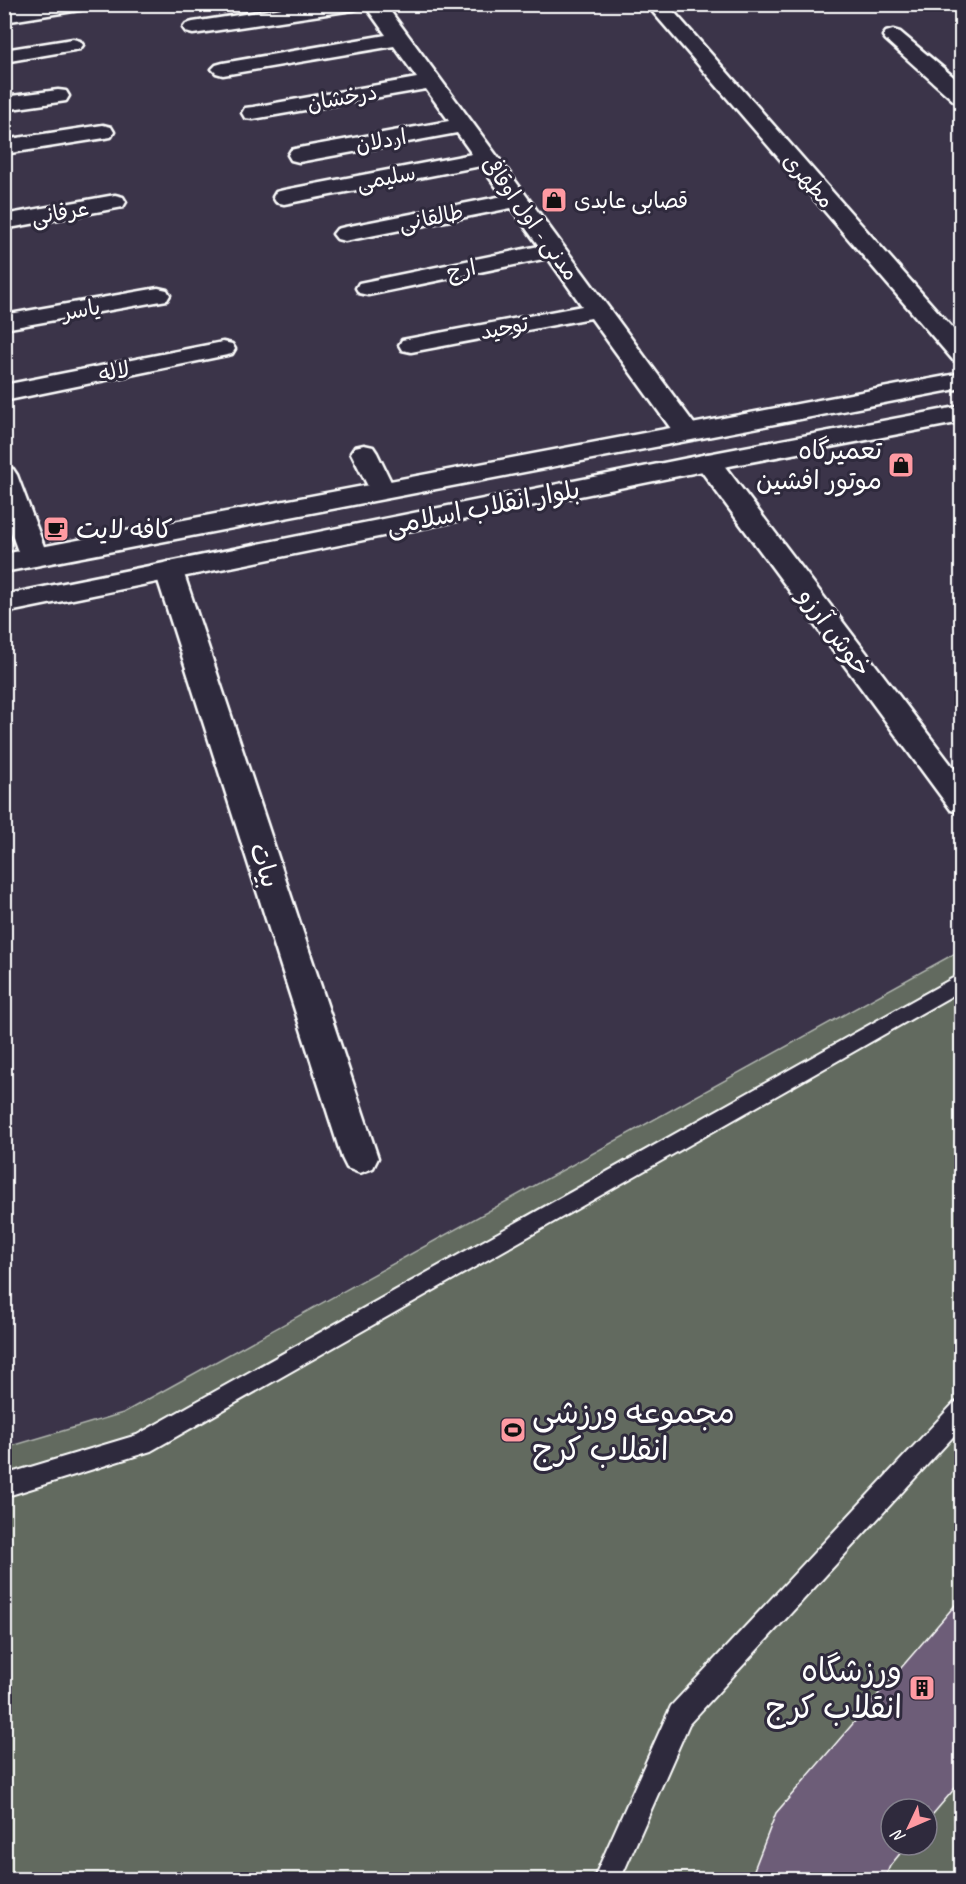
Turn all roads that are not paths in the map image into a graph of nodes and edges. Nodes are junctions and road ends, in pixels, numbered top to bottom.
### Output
1 (80, 4) edge
2 (353, 4) edge
3 (374, 4) edge
4 (656, 4) edge
5 (39, 8) edge
6 (4, 16) edge
7 (193, 28) dead end
8 (893, 36) dead end
9 (400, 39) junction
10 (73, 45) dead end
11 (4, 56) edge
12 (223, 69) dead end
13 (430, 82) junction
14 (58, 96) dead end
15 (962, 96) edge
16 (4, 104) edge
17 (253, 113) dead end
18 (463, 125) junction
19 (103, 132) dead end
20 (4, 147) edge
21 (299, 155) dead end
22 (487, 158) junction
23 (284, 196) dead end
24 (517, 200) junction
25 (115, 202) dead end
26 (4, 222) edge
27 (345, 234) dead end
28 (554, 250) junction
29 (368, 288) dead end
30 (158, 295) dead end
31 (597, 310) junction
32 (4, 322) edge
33 (411, 345) dead end
34 (223, 350) dead end
35 (962, 355) edge
36 (962, 380) edge
37 (4, 393) edge
38 (962, 414) edge
39 (686, 431) junction
40 (364, 453) dead end
41 (708, 462) junction
42 (4, 475) edge
43 (382, 490) junction
44 (34, 557) junction
45 (4, 563) edge
46 (169, 571) junction
47 (4, 604) edge
48 (962, 802) edge
49 (962, 980) edge
50 (360, 1158) dead end
51 (962, 1410) edge
52 (4, 1486) edge
53 (606, 1880) edge

1 - 5 street
2 - 7 street
3 - 9 street, مدنی - اول اوقافی
4 - 35 street, مطهری
5 - 6 street
8 - 15 street
9 - 12 street
9 - 13 street, مدنی - اول اوقافی
10 - 11 street
13 - 17 street, درخشان
13 - 18 street, مدنی - اول اوقافی
14 - 16 street
18 - 21 street, اردلان
18 - 22 street, مدنی - اول اوقافی
19 - 20 street
22 - 23 street, سلیمی
22 - 24 street, مدنی - اول اوقافی
24 - 27 street, طالقانی
24 - 28 street, مدنی - اول اوقافی
25 - 26 street, عرفانی
28 - 29 street, ارج
28 - 31 street, مدنی - اول اوقافی
30 - 32 street, یاسر
31 - 33 street, توحید
31 - 39 street, مدنی - اول اوقافی
34 - 37 street, لاله
36 - 39 street, بلوار انقلاب اسلامی
38 - 41 street, بلوار انقلاب اسلامی
39 - 43 street, بلوار انقلاب اسلامی
40 - 43 street
41 - 46 street, بلوار انقلاب اسلامی
41 - 48 street, خوش آرزو
42 - 44 street
43 - 44 street, بلوار انقلاب اسلامی
44 - 45 street, بلوار انقلاب اسلامی
46 - 47 street, بلوار انقلاب اسلامی
46 - 50 street, بیات
49 - 52 lane
51 - 53 lane

